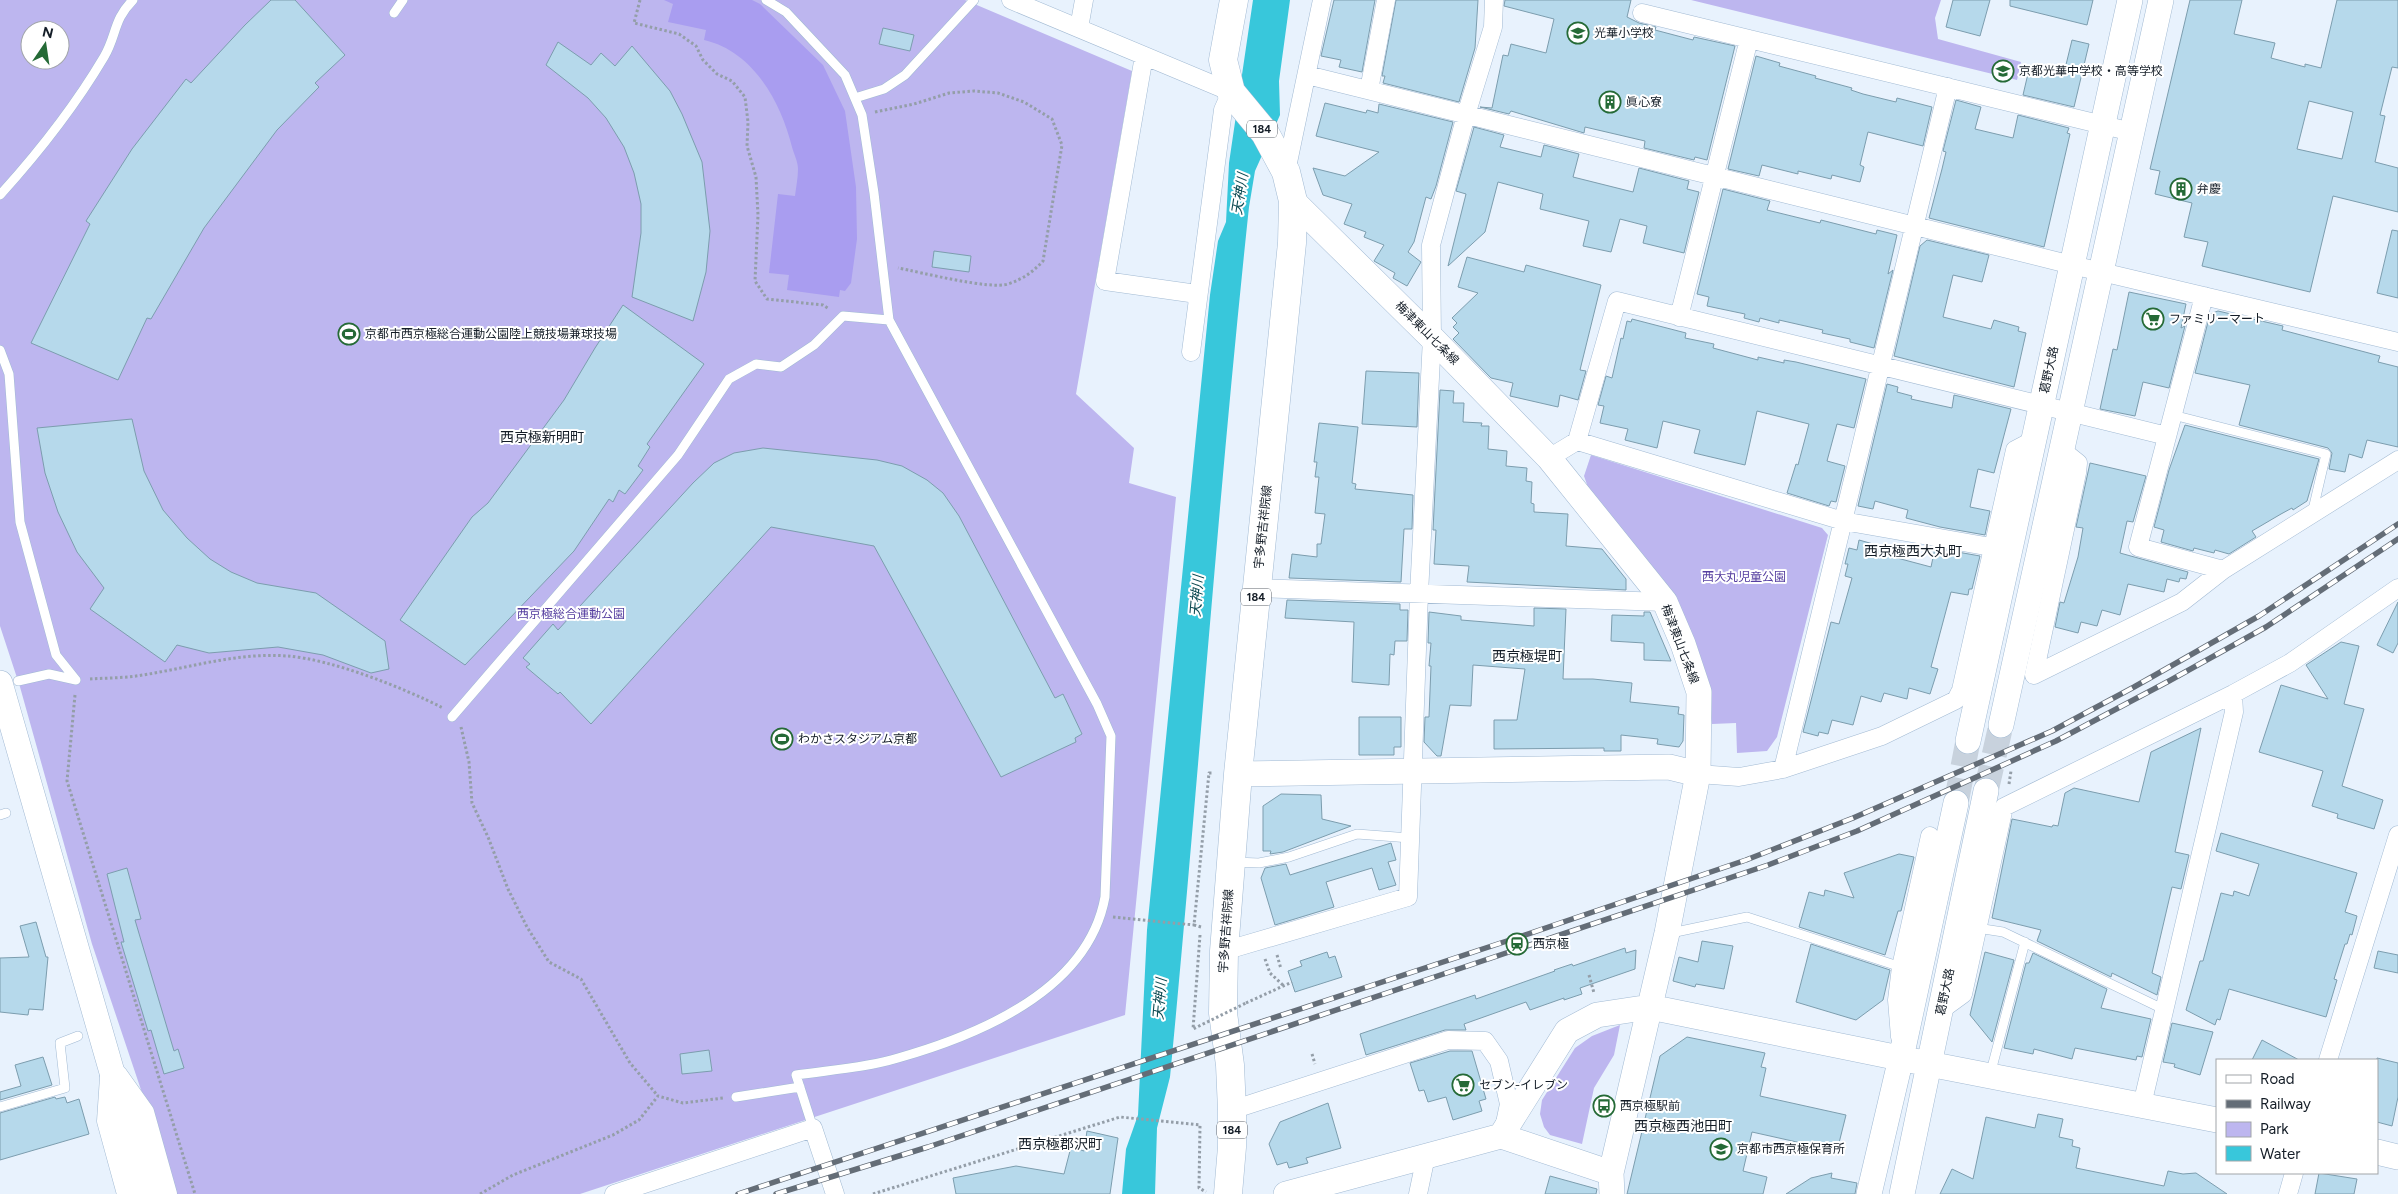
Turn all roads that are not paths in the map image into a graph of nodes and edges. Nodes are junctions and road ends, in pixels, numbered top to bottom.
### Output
1 (134, 0) edge
2 (402, 0) edge
3 (766, 0) edge
4 (974, 0) edge
5 (1084, 0) edge
6 (1234, 0) edge
7 (1322, 0) edge
8 (1386, 0) edge
9 (1494, 0) edge
10 (2130, 0) edge
11 (2161, 0) edge
12 (1020, 2) edge
13 (394, 13) dead end
14 (1642, 13) dead end
15 (1079, 28) junction
16 (1749, 38) junction
17 (1144, 56) junction
18 (1307, 75) junction
19 (1948, 87) junction
20 (1369, 90) junction
21 (1230, 92) junction
22 (855, 98) junction
23 (1466, 115) junction
24 (2103, 124) junction
25 (2132, 132) junction
26 (1286, 172) junction
27 (1715, 176) junction
28 (0, 195) edge
29 (1293, 201) junction
30 (1914, 226) junction
31 (2072, 265) junction
32 (2102, 272) junction
33 (1198, 294) junction
34 (2204, 296) junction
35 (1679, 317) junction
36 (889, 320) junction
37 (1432, 338) junction
38 (2398, 342) edge
39 (0, 350) edge
40 (1191, 352) dead end
41 (1880, 366) junction
42 (2042, 405) junction
43 (2071, 412) junction
44 (2173, 415) junction
45 (2167, 436) junction
46 (2034, 440) junction
47 (1577, 442) junction
48 (2063, 452) junction
49 (1549, 458) junction
50 (2398, 460) edge
51 (2312, 514) junction
52 (1843, 521) junction
53 (1991, 547) junction
54 (2223, 570) junction
55 (1257, 588) junction
56 (2398, 588) edge
57 (1419, 594) junction
58 (1665, 602) junction
59 (9, 682) edge
60 (2233, 694) junction
61 (452, 717) road end
62 (2001, 725) tunnel mouth
63 (1968, 741) tunnel mouth
64 (1783, 769) junction
65 (1412, 771) junction
66 (1226, 773) junction
67 (1698, 774) junction
68 (1986, 791) tunnel mouth
69 (1956, 803) tunnel mouth
70 (2398, 835) edge
71 (1930, 836) dead end
72 (1410, 838) junction
73 (1232, 862) junction
74 (1977, 928) junction
75 (1666, 933) junction
76 (2025, 942) junction
77 (1224, 951) junction
78 (1901, 966) junction
79 (1650, 1007) junction
80 (2164, 1009) junction
81 (1941, 1010) junction
82 (78, 1036) dead end
83 (1901, 1058) junction
84 (2328, 1059) edge
85 (110, 1064) junction
86 (1929, 1064) junction
87 (1990, 1076) junction
88 (800, 1087) junction
89 (736, 1097) road end
90 (2142, 1106) junction
91 (0, 1107) edge
92 (1232, 1110) junction
93 (2216, 1120) edge
94 (813, 1128) junction
95 (1501, 1136) junction
96 (2378, 1152) edge
97 (1426, 1156) junction
98 (2398, 1157) edge
99 (2294, 1174) edge
100 (1612, 1184) edge
101 (126, 1194) edge
102 (147, 1194) edge
103 (168, 1194) edge
104 (614, 1194) edge
105 (835, 1194) edge
106 (1228, 1194) edge
107 (1286, 1194) edge
108 (1418, 1194) edge
109 (1869, 1194) edge
110 (1902, 1194) edge
111 (2288, 1194) edge

1 - 28 lane
2 - 13 lane
3 - 22 lane
4 - 22 lane
5 - 15 street
6 - 21 main road, 宇多野吉祥院線 / 184
7 - 18 street
8 - 20 street
9 - 23 street
10 - 24 street, 葛野大路
11 - 25 street
12 - 15 street
14 - 16 street
15 - 17 street
16 - 19 street
16 - 27 street
17 - 21 street
17 - 33 street
18 - 20 street
18 - 26 street
19 - 24 street
19 - 30 street
20 - 23 street
21 - 26 main road, 宇多野吉祥院線 / 184
21 - 33 street
22 - 36 lane
23 - 27 street
23 - 37 street
24 - 25 street
24 - 31 street, 葛野大路
25 - 32 street
26 - 29 main road, 宇多野吉祥院線 / 184
27 - 30 street
27 - 35 street
29 - 37 street, 梅津東山七条線
29 - 55 main road, 宇多野吉祥院線 / 184
30 - 31 street
30 - 41 street
31 - 32 street
31 - 42 street, 葛野大路
32 - 34 street
32 - 43 street
33 - 40 street
34 - 38 street
34 - 44 street
35 - 41 street
35 - 47 street
36 - 61 lane
36 - 88 lane
37 - 49 street, 梅津東山七条線
37 - 57 street
39 - 59 lane
41 - 42 street
41 - 52 street
42 - 43 street
42 - 46 street, 葛野大路
43 - 45 street
43 - 48 street
44 - 45 street
44 - 51 lane
45 - 54 street
46 - 53 street
46 - 63 street, 葛野大路
47 - 49 street
47 - 52 street
48 - 54 street
48 - 62 street
49 - 58 street, 梅津東山七条線
50 - 51 street
51 - 54 street
52 - 53 street
52 - 64 street
53 - 64 street
55 - 57 street
55 - 66 main road, 宇多野吉祥院線 / 184
56 - 60 street
57 - 58 street
57 - 65 street
58 - 67 street, 梅津東山七条線
59 - 85 street
60 - 74 street
60 - 80 street
64 - 67 street
65 - 66 street
65 - 67 street
65 - 72 street
66 - 73 main road, 宇多野吉祥院線 / 184
67 - 75 street, 梅津東山七条線
68 - 81 street, 葛野大路
69 - 83 street
70 - 84 street
71 - 78 street
72 - 73 lane
72 - 77 street
73 - 77 main road, 宇多野吉祥院線 / 184
74 - 76 lane
74 - 81 street
75 - 78 lane
75 - 79 street, 梅津東山七条線
76 - 80 lane
76 - 87 lane
77 - 92 main road, 宇多野吉祥院線 / 184
78 - 83 street
79 - 83 street
79 - 95 street
79 - 100 street, 梅津東山七条線
80 - 90 street
81 - 86 street, 葛野大路
82 - 91 lane
83 - 86 street
83 - 109 street
85 - 101 street
85 - 102 street
85 - 103 street
86 - 87 street
86 - 110 street, 葛野大路
87 - 90 street
88 - 89 lane
88 - 94 lane
90 - 93 street
92 - 95 street
92 - 106 main road, 宇多野吉祥院線 / 184
94 - 104 street
94 - 105 street
95 - 97 street
95 - 100 street
96 - 98 street
97 - 107 street
97 - 108 street
99 - 111 street

